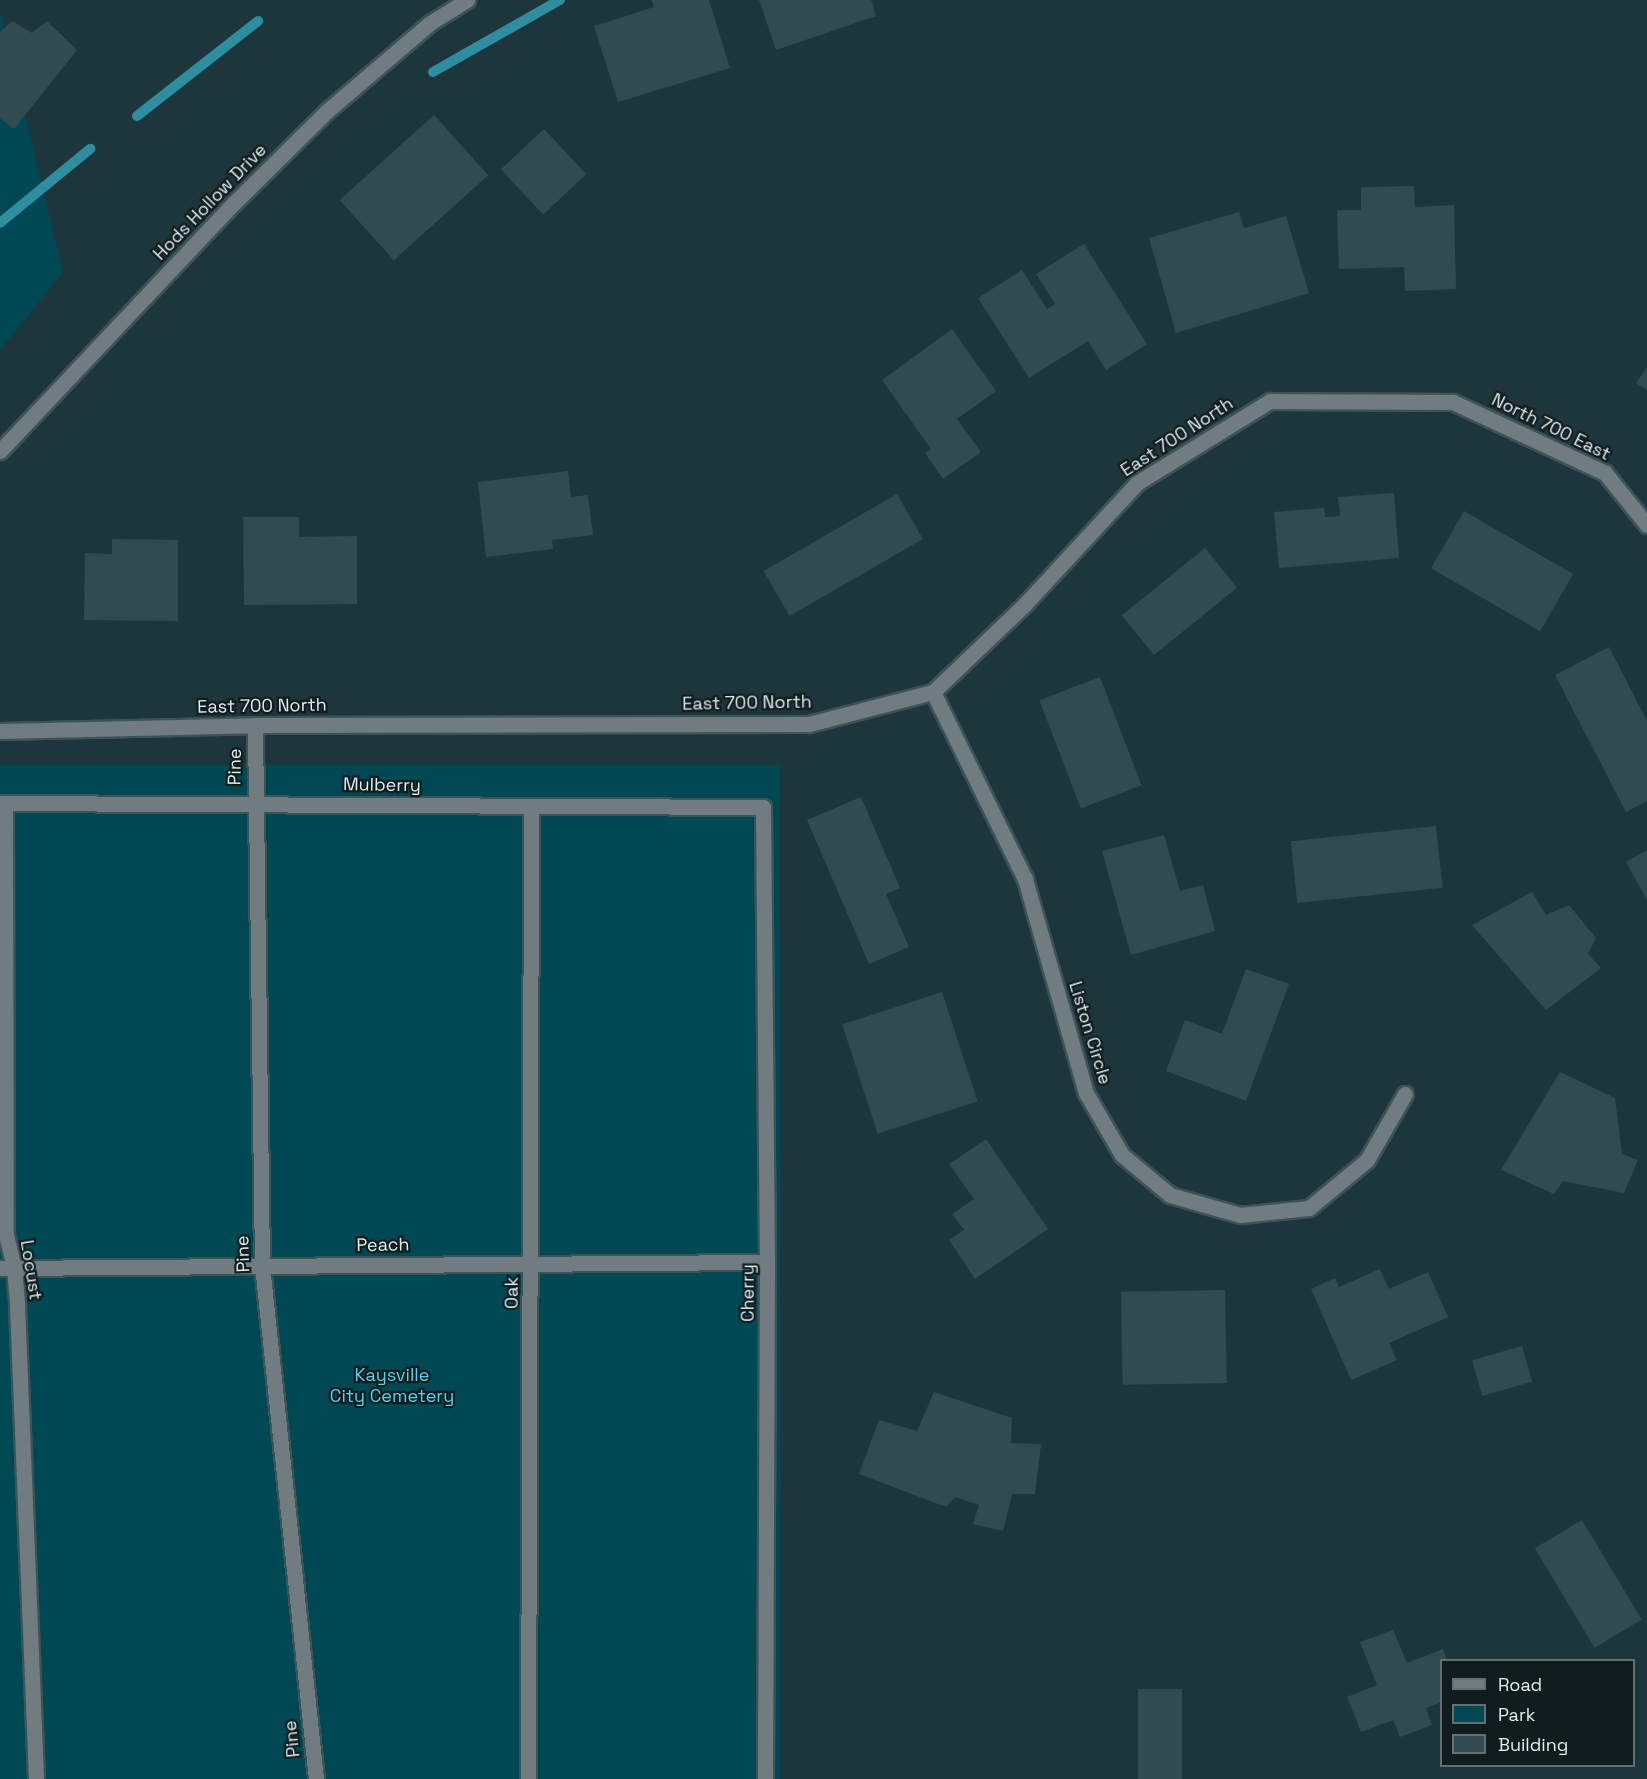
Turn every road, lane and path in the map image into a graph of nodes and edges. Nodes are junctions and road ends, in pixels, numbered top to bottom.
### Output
1 (467, 0) edge
2 (1453, 402) joint
3 (0, 451) edge
4 (1647, 525) edge
5 (933, 692) junction
6 (255, 725) junction
7 (0, 731) edge
8 (2, 803) edge
9 (254, 803) junction
10 (531, 807) junction
11 (763, 807) joint
12 (1405, 1094) dead end
13 (767, 1262) junction
14 (531, 1263) junction
15 (262, 1265) junction
16 (7, 1268) edge
17 (36, 1779) edge
18 (315, 1779) edge
19 (528, 1779) edge
20 (765, 1779) edge

1 - 3 street, Hods Hollow Drive
2 - 4 street, North 700 East
2 - 5 street, East 700 North
5 - 6 street, East 700 North
5 - 12 street, Liston Circle
6 - 7 street, East 700 North
6 - 9 street, Pine
8 - 9 street, Mulberry
8 - 16 street, Locust
9 - 10 street, Mulberry
9 - 15 street, Pine
10 - 11 street, Mulberry
10 - 14 street, Oak
11 - 13 street, Cherry
13 - 14 street, Peach
13 - 20 street, Cherry
14 - 15 street, Peach
14 - 19 street, Oak
15 - 16 street, Peach
15 - 18 street, Pine
16 - 17 street, Locust

